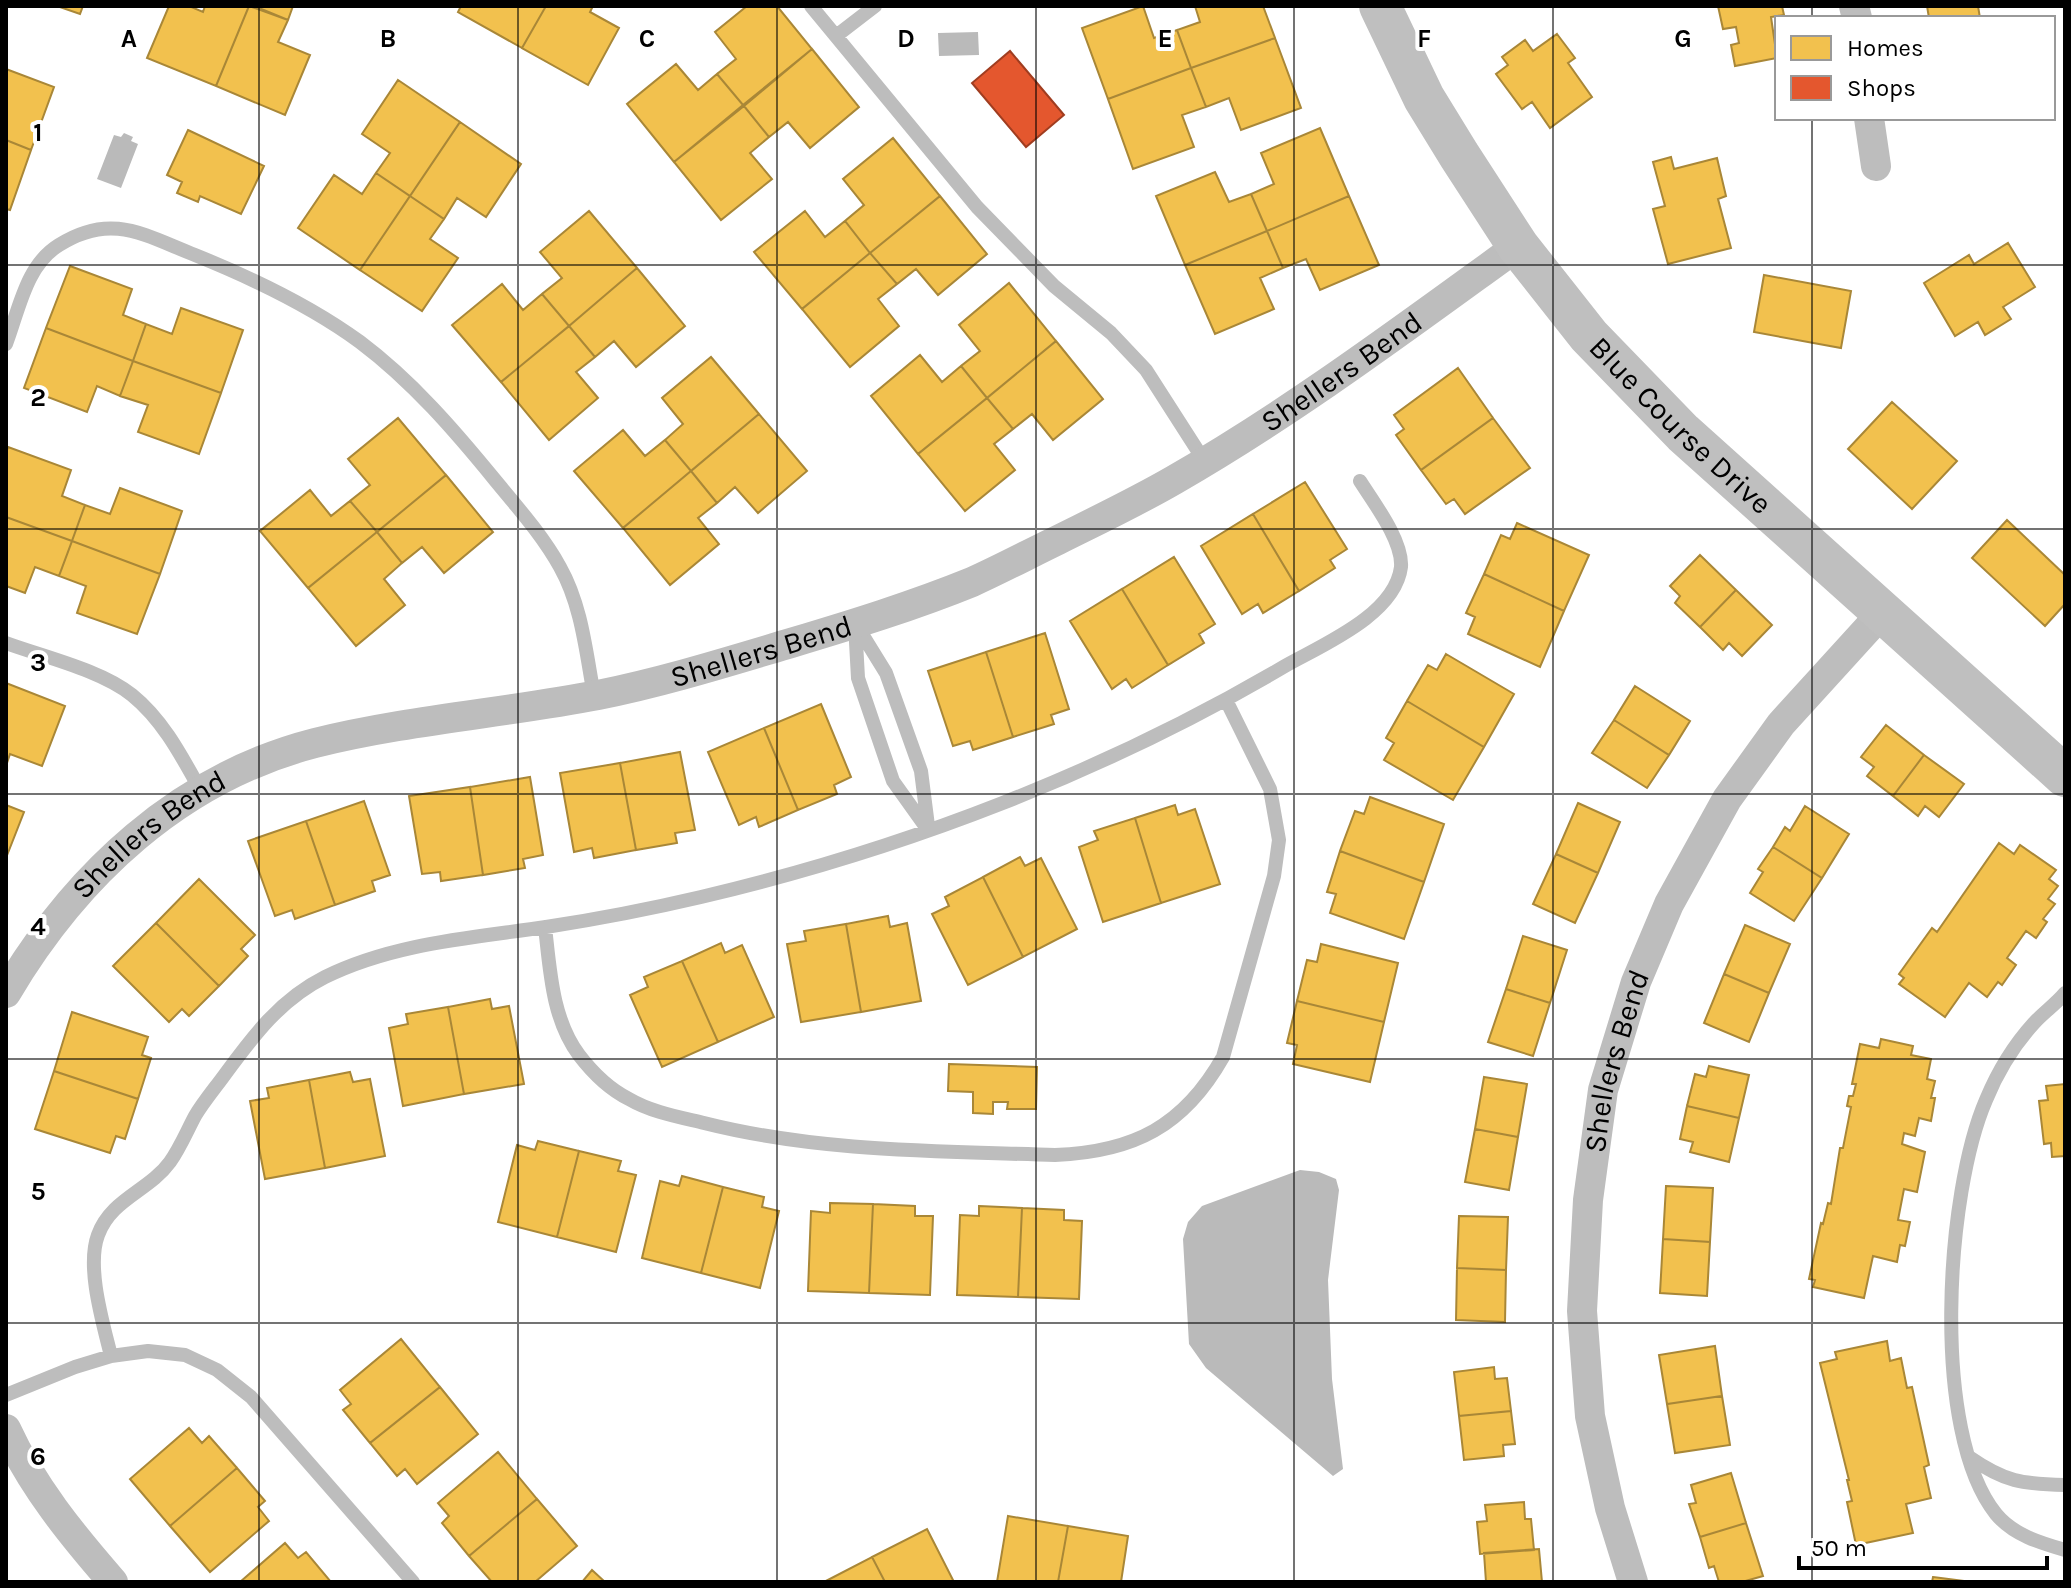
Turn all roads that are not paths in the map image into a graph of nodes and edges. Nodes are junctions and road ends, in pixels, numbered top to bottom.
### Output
1 (811, 6) edge
2 (875, 6) edge
3 (1380, 6) edge
4 (836, 36) junction
5 (1869, 120) edge
6 (1876, 166) dead end
7 (1518, 246) junction
8 (6, 344) edge
9 (1205, 462) junction
10 (1360, 481) dead end
11 (1882, 613) junction
12 (855, 624) junction
13 (6, 643) edge
14 (594, 695) junction
15 (1226, 700) junction
16 (2065, 776) edge
17 (201, 791) junction
18 (928, 830) junction
19 (545, 927) junction
20 (6, 993) edge
21 (2065, 993) edge
22 (111, 1356) junction
23 (6, 1395) edge
24 (6, 1429) edge
25 (1968, 1457) junction
26 (2065, 1485) edge
27 (2065, 1550) edge
28 (113, 1582) edge
29 (413, 1582) edge
30 (1633, 1582) edge

1 - 4 lane
2 - 4 lane
3 - 7 main road, Blue Course Drive
4 - 9 lane
5 - 6 street
7 - 9 street, Shellers Bend
7 - 11 main road, Blue Course Drive
8 - 14 lane
9 - 12 street, Shellers Bend
10 - 15 lane
11 - 16 main road, Blue Course Drive
11 - 30 street, Shellers Bend
12 - 14 street, Shellers Bend
12 - 18 lane
12 - 18 lane
13 - 17 lane
14 - 17 street, Shellers Bend
15 - 18 lane
15 - 19 lane
17 - 20 street, Shellers Bend
18 - 19 lane
19 - 22 lane
21 - 25 lane
22 - 23 lane
22 - 29 lane
24 - 28 street
25 - 26 lane
25 - 27 lane

